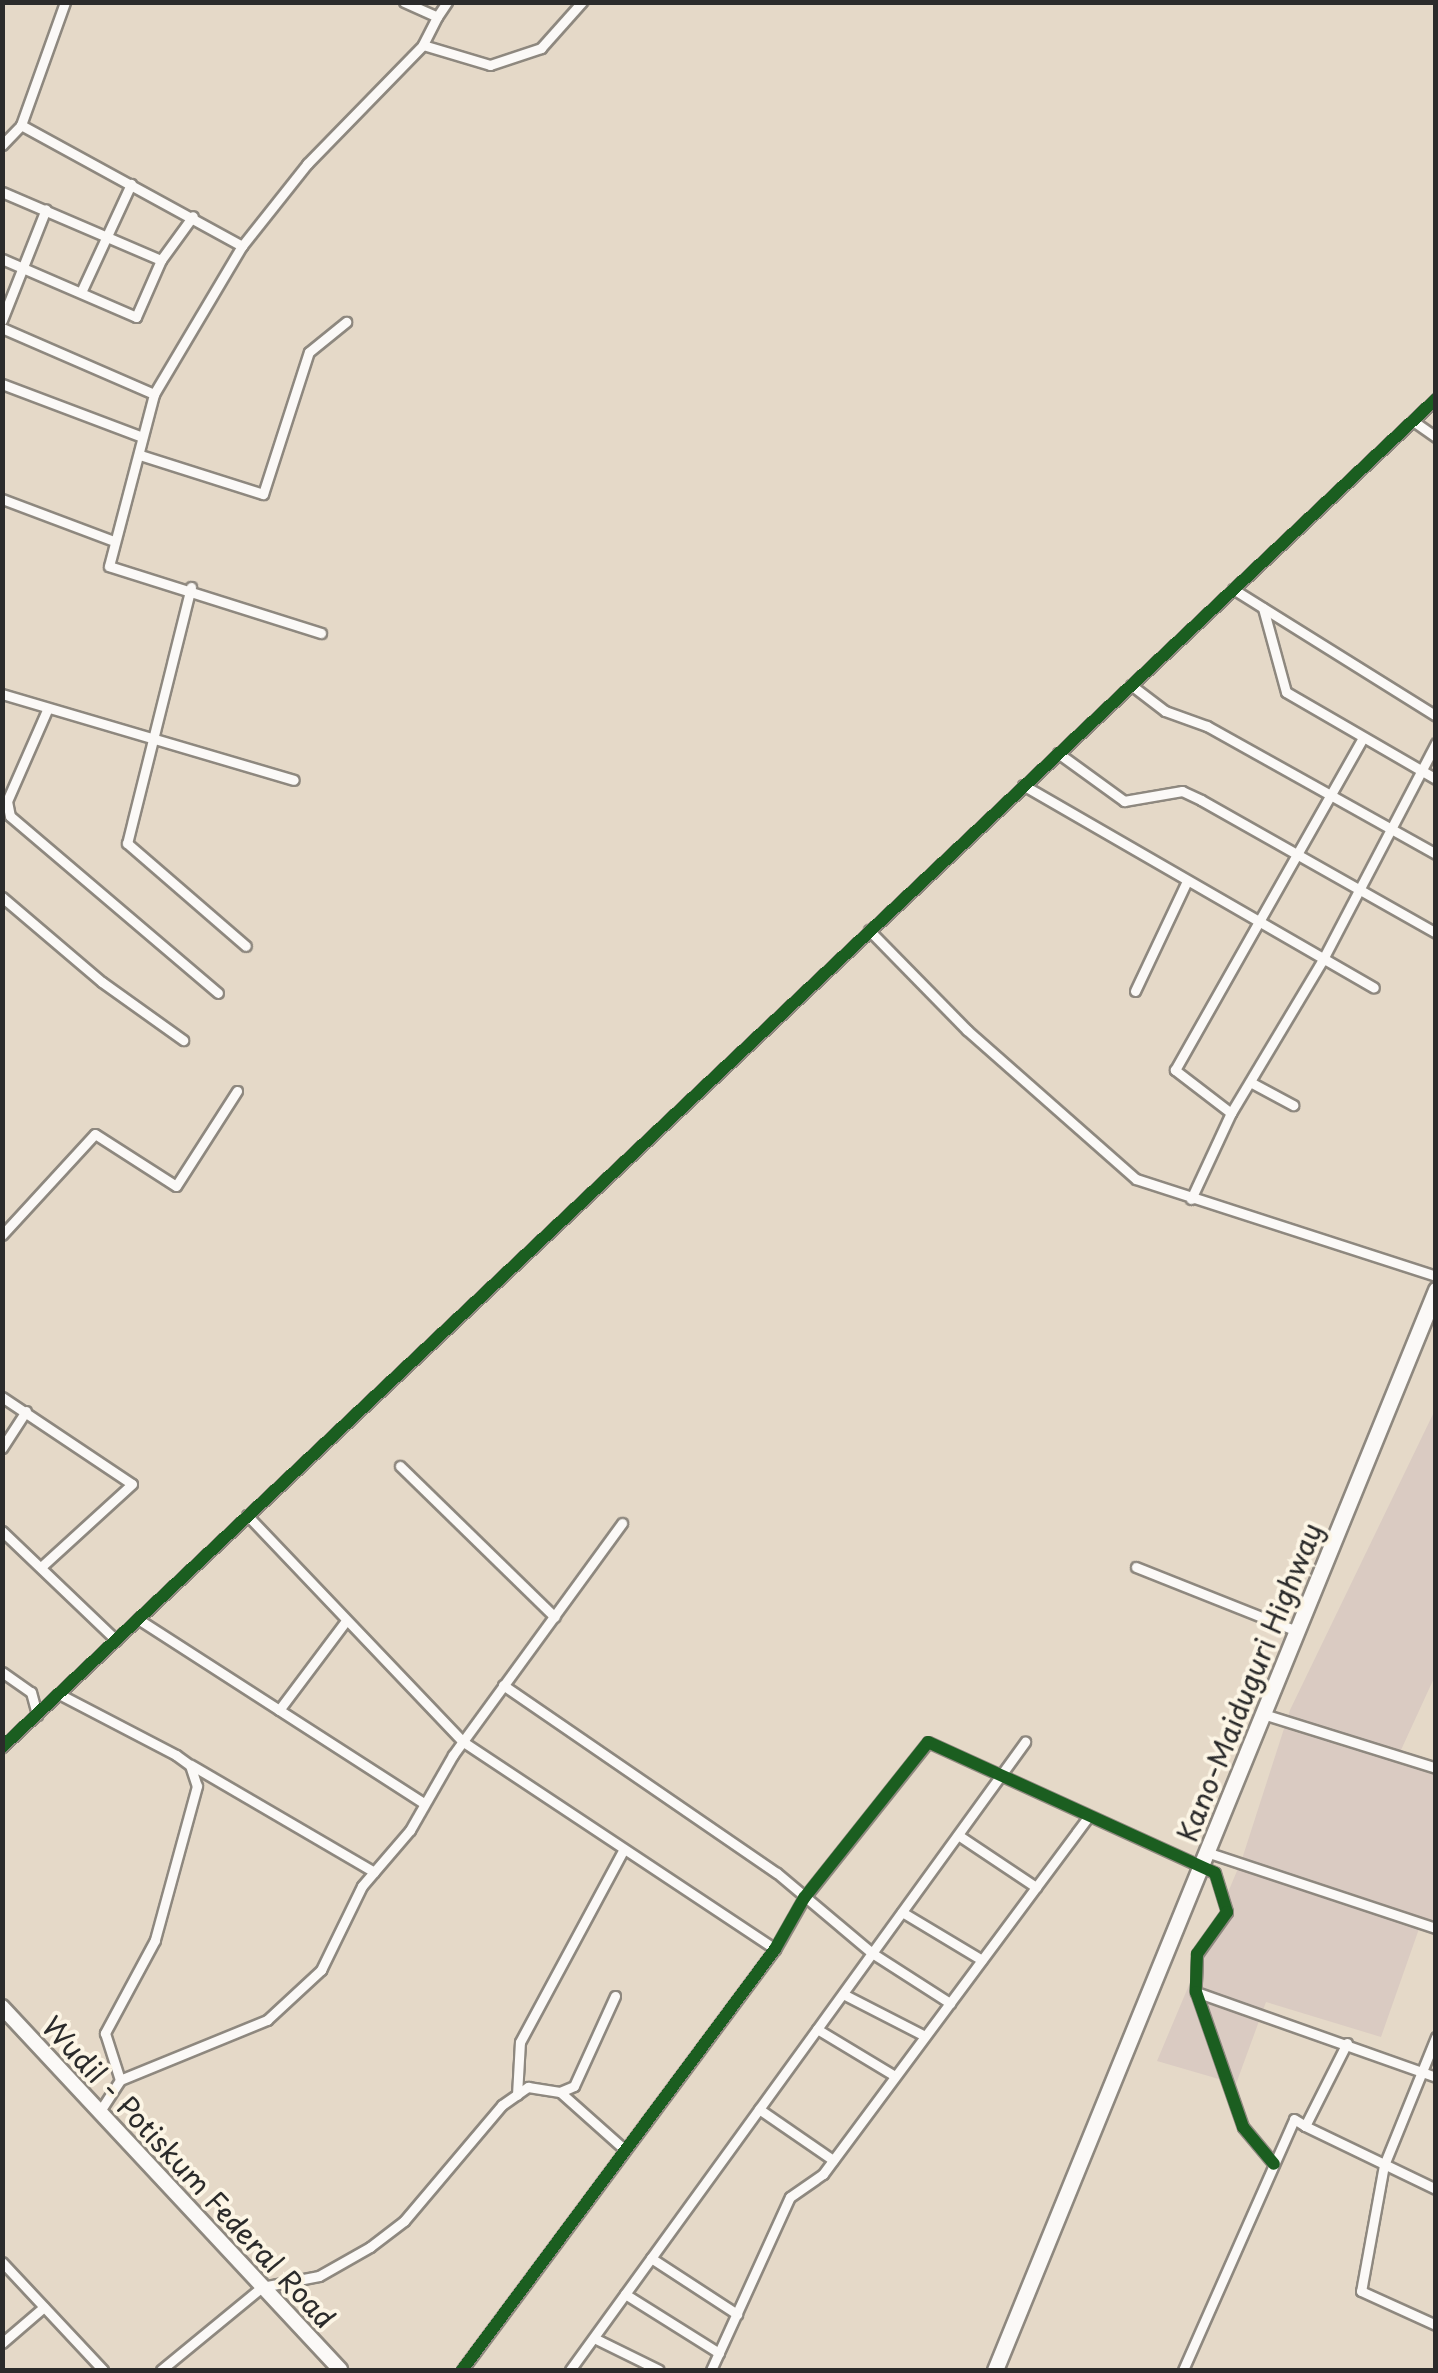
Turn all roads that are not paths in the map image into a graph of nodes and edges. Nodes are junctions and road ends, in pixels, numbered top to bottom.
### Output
1 (65, 2) edge
2 (404, 2) edge
3 (447, 2) edge
4 (582, 2) edge
5 (437, 17) junction
6 (422, 45) junction
7 (21, 125) junction
8 (2, 145) edge
9 (131, 184) junction
10 (2, 192) edge
11 (46, 209) junction
12 (192, 216) junction
13 (106, 233) junction
14 (242, 246) junction
15 (2, 259) edge
16 (161, 260) junction
17 (25, 269) junction
18 (82, 290) junction
19 (2, 320) edge
20 (346, 322) dead end
21 (2, 328) edge
22 (2, 384) edge
23 (154, 394) junction
24 (1436, 400) edge
25 (1413, 421) junction
26 (142, 437) junction
27 (1436, 438) edge
28 (140, 455) junction
29 (2, 500) edge
30 (112, 540) junction
31 (191, 587) junction
32 (1233, 589) junction
33 (1263, 608) junction
34 (321, 633) dead end
35 (1130, 685) junction
36 (2, 694) edge
37 (48, 710) junction
38 (1436, 716) edge
39 (148, 737) junction
40 (1364, 738) junction
41 (1436, 743) edge
42 (1058, 753) junction
43 (1420, 771) junction
44 (1436, 779) edge
45 (294, 780) dead end
46 (1023, 786) junction
47 (1328, 796) junction
48 (1389, 832) junction
49 (1436, 854) edge
50 (1296, 859) junction
51 (1186, 883) junction
52 (1358, 893) junction
53 (2, 896) edge
54 (1259, 924) junction
55 (869, 930) junction
56 (1436, 933) edge
57 (246, 946) dead end
58 (1322, 961) junction
59 (1374, 988) dead end
60 (1134, 991) dead end
61 (218, 993) dead end
62 (184, 1040) dead end
63 (1252, 1083) junction
64 (237, 1091) dead end
65 (1293, 1106) dead end
66 (1231, 1113) junction
67 (1191, 1199) junction
68 (2, 1235) edge
69 (1436, 1276) edge
70 (1436, 1290) edge
71 (2, 1397) edge
72 (26, 1411) junction
73 (2, 1448) edge
74 (400, 1466) dead end
75 (247, 1515) junction
76 (622, 1524) dead end
77 (2, 1531) edge
78 (1136, 1566) dead end
79 (41, 1567) junction
80 (555, 1617) junction
81 (138, 1619) junction
82 (345, 1622) junction
83 (1296, 1631) junction
84 (116, 1640) junction
85 (2, 1672) edge
86 (503, 1685) junction
87 (59, 1694) junction
88 (279, 1710) junction
89 (1263, 1714) junction
90 (36, 1716) junction
91 (462, 1741) junction
92 (1025, 1742) dead end
93 (2, 1747) edge
94 (190, 1765) junction
95 (1436, 1768) edge
96 (999, 1778) junction
97 (423, 1803) junction
98 (1087, 1818) junction
99 (958, 1835) junction
100 (624, 1849) junction
101 (1204, 1858) junction
102 (374, 1872) junction
103 (1036, 1886) junction
104 (804, 1898) junction
105 (902, 1912) junction
106 (1436, 1928) edge
107 (774, 1949) junction
108 (872, 1953) junction
109 (982, 1960) junction
110 (1196, 1992) junction
111 (842, 1994) junction
112 (615, 1996) dead end
113 (950, 2003) junction
114 (2, 2007) edge
115 (817, 2029) junction
116 (925, 2036) junction
117 (1436, 2037) edge
118 (1347, 2043) junction
119 (1424, 2073) junction
120 (895, 2076) junction
121 (1436, 2077) edge
122 (120, 2080) junction
123 (560, 2092) junction
124 (516, 2095) junction
125 (759, 2109) junction
126 (100, 2112) junction
127 (1305, 2126) junction
128 (625, 2150) junction
129 (833, 2160) junction
130 (1274, 2164) junction
131 (1384, 2165) junction
132 (1436, 2189) edge
133 (651, 2258) junction
134 (2, 2262) edge
135 (262, 2287) junction
136 (625, 2294) junction
137 (44, 2307) junction
138 (737, 2314) junction
139 (1436, 2325) edge
140 (594, 2338) junction
141 (2, 2343) edge
142 (720, 2353) junction
143 (103, 2370) edge
144 (161, 2370) edge
145 (340, 2370) edge
146 (462, 2370) edge
147 (570, 2370) edge
148 (660, 2370) edge
149 (712, 2370) edge
150 (995, 2370) edge
151 (1183, 2370) edge

1 - 7 street
2 - 5 street
3 - 5 street
4 - 6 street
5 - 6 street
6 - 14 street
7 - 8 street
7 - 9 street
9 - 12 street
9 - 13 street
10 - 11 street
11 - 13 street
11 - 17 street
12 - 14 street
12 - 16 street
13 - 16 street
13 - 18 street
14 - 23 street
15 - 17 street
16 - 18 street
17 - 18 street
17 - 19 street
20 - 28 street
21 - 23 street
22 - 26 street
23 - 26 street
24 - 25 street
25 - 27 street
25 - 32 street
26 - 28 street
28 - 30 street
29 - 30 street
30 - 31 street
31 - 34 street
31 - 39 street
32 - 33 street
32 - 35 street
33 - 38 street
33 - 40 street
35 - 42 street
35 - 47 street
36 - 37 street
37 - 39 street
37 - 61 street
39 - 45 street
39 - 57 street
40 - 43 street
40 - 47 street
41 - 43 street
42 - 46 street
42 - 50 street
43 - 44 street
43 - 48 street
46 - 51 street
46 - 55 street
47 - 48 street
47 - 50 street
48 - 49 street
48 - 52 street
50 - 52 street
50 - 54 street
51 - 54 street
51 - 60 street
52 - 56 street
52 - 58 street
53 - 62 street
54 - 58 street
54 - 66 street
55 - 67 street
55 - 75 street
58 - 59 street
58 - 63 street
63 - 65 street
63 - 66 street
64 - 68 street
66 - 67 street
67 - 69 street
70 - 83 highway, Kano-Maiduguri Highway
71 - 72 street
72 - 73 street
72 - 79 street
74 - 80 street
75 - 81 street
75 - 82 street
76 - 80 street
77 - 79 street
78 - 83 street
79 - 84 street
80 - 86 street
81 - 84 street
81 - 88 street
82 - 88 street
82 - 91 street
83 - 89 highway, Kano-Maiduguri Highway
84 - 87 street
85 - 90 street
86 - 91 street
86 - 104 street
87 - 90 street
87 - 94 street
88 - 97 street
89 - 95 street
89 - 101 highway, Kano-Maiduguri Highway
90 - 93 street
91 - 97 street
91 - 100 street
92 - 96 street
94 - 102 street
94 - 122 street
96 - 98 street
96 - 99 street
96 - 104 street
97 - 102 street
98 - 101 street
98 - 103 street
99 - 103 street
99 - 105 street
100 - 107 street
100 - 124 street
101 - 106 street
101 - 110 street
101 - 150 highway, Kano-Maiduguri Highway
102 - 122 street
103 - 109 street
104 - 107 street
104 - 108 street
105 - 108 street
105 - 109 street
107 - 128 street
108 - 111 street
108 - 113 street
109 - 113 street
110 - 118 street
110 - 130 street
111 - 115 street
111 - 116 street
112 - 123 street
113 - 116 street
114 - 126 main road, Wudil - Potiskum Federal Road
115 - 120 street
115 - 125 street
116 - 120 street
117 - 119 street
118 - 119 street
118 - 127 street
119 - 121 street
119 - 131 street
120 - 129 street
122 - 126 street
123 - 124 street
123 - 128 street
124 - 135 street
125 - 129 street
125 - 133 street
126 - 135 main road, Wudil - Potiskum Federal Road
127 - 130 street
127 - 131 street
128 - 146 street
129 - 138 street
130 - 151 street
131 - 132 street
131 - 139 street
133 - 136 street
133 - 138 street
134 - 137 street
135 - 144 street
135 - 145 main road, Wudil - Potiskum Federal Road
136 - 140 street
136 - 142 street
137 - 141 street
137 - 143 street
138 - 142 street
140 - 147 street
140 - 148 street
142 - 149 street

